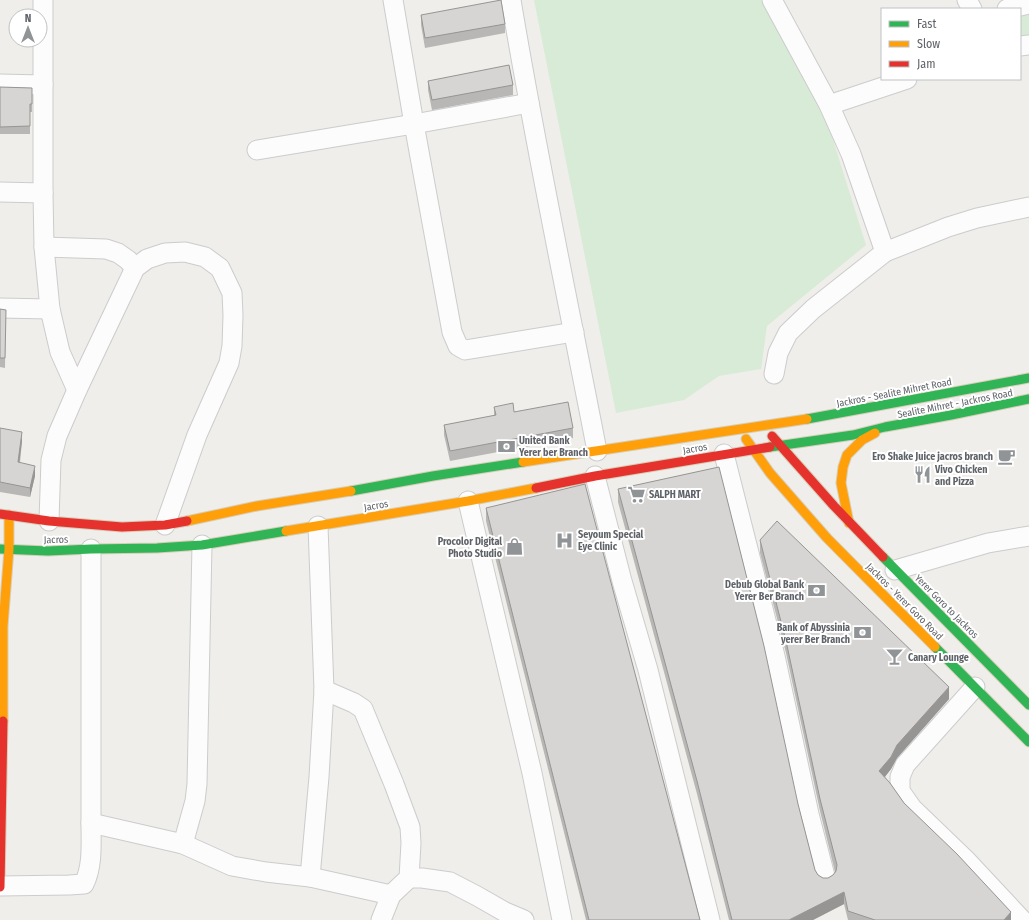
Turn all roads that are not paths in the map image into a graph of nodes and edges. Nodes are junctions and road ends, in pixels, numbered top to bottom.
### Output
1 (44, 0) edge
2 (393, 0) edge
3 (511, 0) edge
4 (772, 0) edge
5 (1029, 4) edge
6 (1011, 8) edge
7 (904, 80) edge
8 (0, 84) edge
9 (44, 85) junction
10 (529, 103) junction
11 (829, 105) junction
12 (414, 124) junction
13 (257, 150) dead end
14 (0, 192) edge
15 (43, 193) junction
16 (1029, 207) edge
17 (44, 247) junction
18 (885, 252) junction
19 (135, 268) junction
20 (0, 308) edge
21 (50, 309) junction
22 (574, 332) junction
23 (774, 374) dead end
24 (1029, 378) edge
25 (77, 390) junction
26 (1029, 399) edge
27 (764, 426) junction
28 (885, 428) junction
29 (740, 430) junction
30 (779, 445) junction
31 (753, 449) junction
32 (597, 451) junction
33 (724, 454) junction
34 (595, 476) junction
35 (468, 500) junction
36 (5, 515) edge
37 (49, 521) junction
38 (849, 522) junction
39 (165, 525) junction
40 (318, 526) junction
41 (1029, 536) edge
42 (202, 545) junction
43 (5, 549) edge
44 (91, 549) junction
45 (895, 570) junction
46 (1, 624) edge
47 (975, 687) junction
48 (324, 690) junction
49 (1029, 705) edge
50 (1029, 742) edge
51 (91, 823) junction
52 (183, 844) junction
53 (310, 877) junction
54 (409, 878) junction
55 (826, 880) edge
56 (0, 886) edge
57 (391, 895) junction
58 (381, 920) edge
59 (524, 920) edge
60 (562, 920) edge
61 (710, 920) edge
62 (1022, 920) edge

1 - 9 street
2 - 12 street
3 - 10 street
4 - 11 street
5 - 6 street
7 - 11 street
8 - 9 street
9 - 15 street
10 - 12 street
10 - 22 street
11 - 18 street
12 - 13 street
12 - 22 street
14 - 15 street
15 - 17 street
16 - 18 street
17 - 19 street
17 - 21 street
18 - 23 street
19 - 25 street
19 - 39 street
20 - 21 street
21 - 25 street
22 - 32 street
24 - 27 main road, Jackros - Sealite Mihret Road
25 - 37 street
26 - 28 main road, Sealite Mihret - Jackros Road
27 - 29 main road, Jacros
27 - 30 main road, Yerer Goro to Jackros
28 - 30 main road, Jacros
28 - 38 main road
29 - 31 main road
29 - 32 main road, Jacros
30 - 31 main road, Jacros
30 - 38 main road, Yerer Goro to Jackros
31 - 33 main road, Jacros
31 - 47 main road, Jackros - Yerer Goro Road
32 - 39 main road, Jacros
33 - 34 main road, Jacros
33 - 55 street
34 - 35 main road, Jacros
34 - 61 street
35 - 40 main road, Jacros
35 - 60 street
36 - 37 main road, Jacros
36 - 43 main road
37 - 39 main road, Jacros
38 - 45 main road, Yerer Goro to Jackros
40 - 42 main road, Jacros
40 - 48 street
41 - 45 street
42 - 44 main road, Jacros
42 - 52 street
43 - 44 main road, Jacros
43 - 46 main road
44 - 51 street
45 - 49 main road, Yerer Goro to Jackros
46 - 56 main road
47 - 50 main road, Jackros - Yerer Goro Road
47 - 62 street
48 - 53 street
48 - 54 street
51 - 52 street
51 - 56 street
52 - 53 street
53 - 57 street
54 - 57 street
54 - 59 street
57 - 58 street

